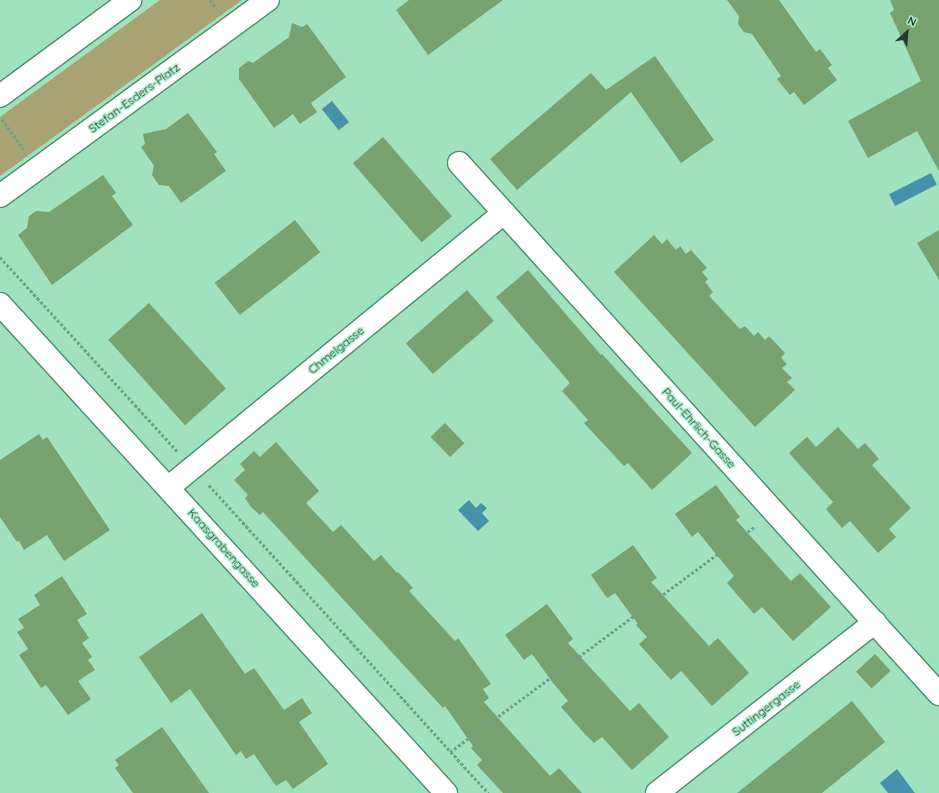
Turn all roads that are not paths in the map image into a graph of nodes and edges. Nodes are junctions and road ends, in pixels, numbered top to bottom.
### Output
1 (130, 0) edge
2 (268, 0) edge
3 (0, 96) edge
4 (458, 163) dead end
5 (0, 196) edge
6 (504, 213) junction
7 (0, 304) edge
8 (169, 488) junction
9 (875, 622) junction
10 (939, 694) edge
11 (446, 793) edge
12 (657, 793) edge

1 - 3 street
2 - 5 street, Stefan-Esders-Platz
4 - 6 street, Paul-Ehrlich-Gasse
6 - 8 street, Chmelgasse
6 - 9 street, Paul-Ehrlich-Gasse
7 - 8 street, Kaasgrabengasse
8 - 11 street, Kaasgrabengasse
9 - 10 street, Paul-Ehrlich-Gasse
9 - 12 street, Suttingergasse

